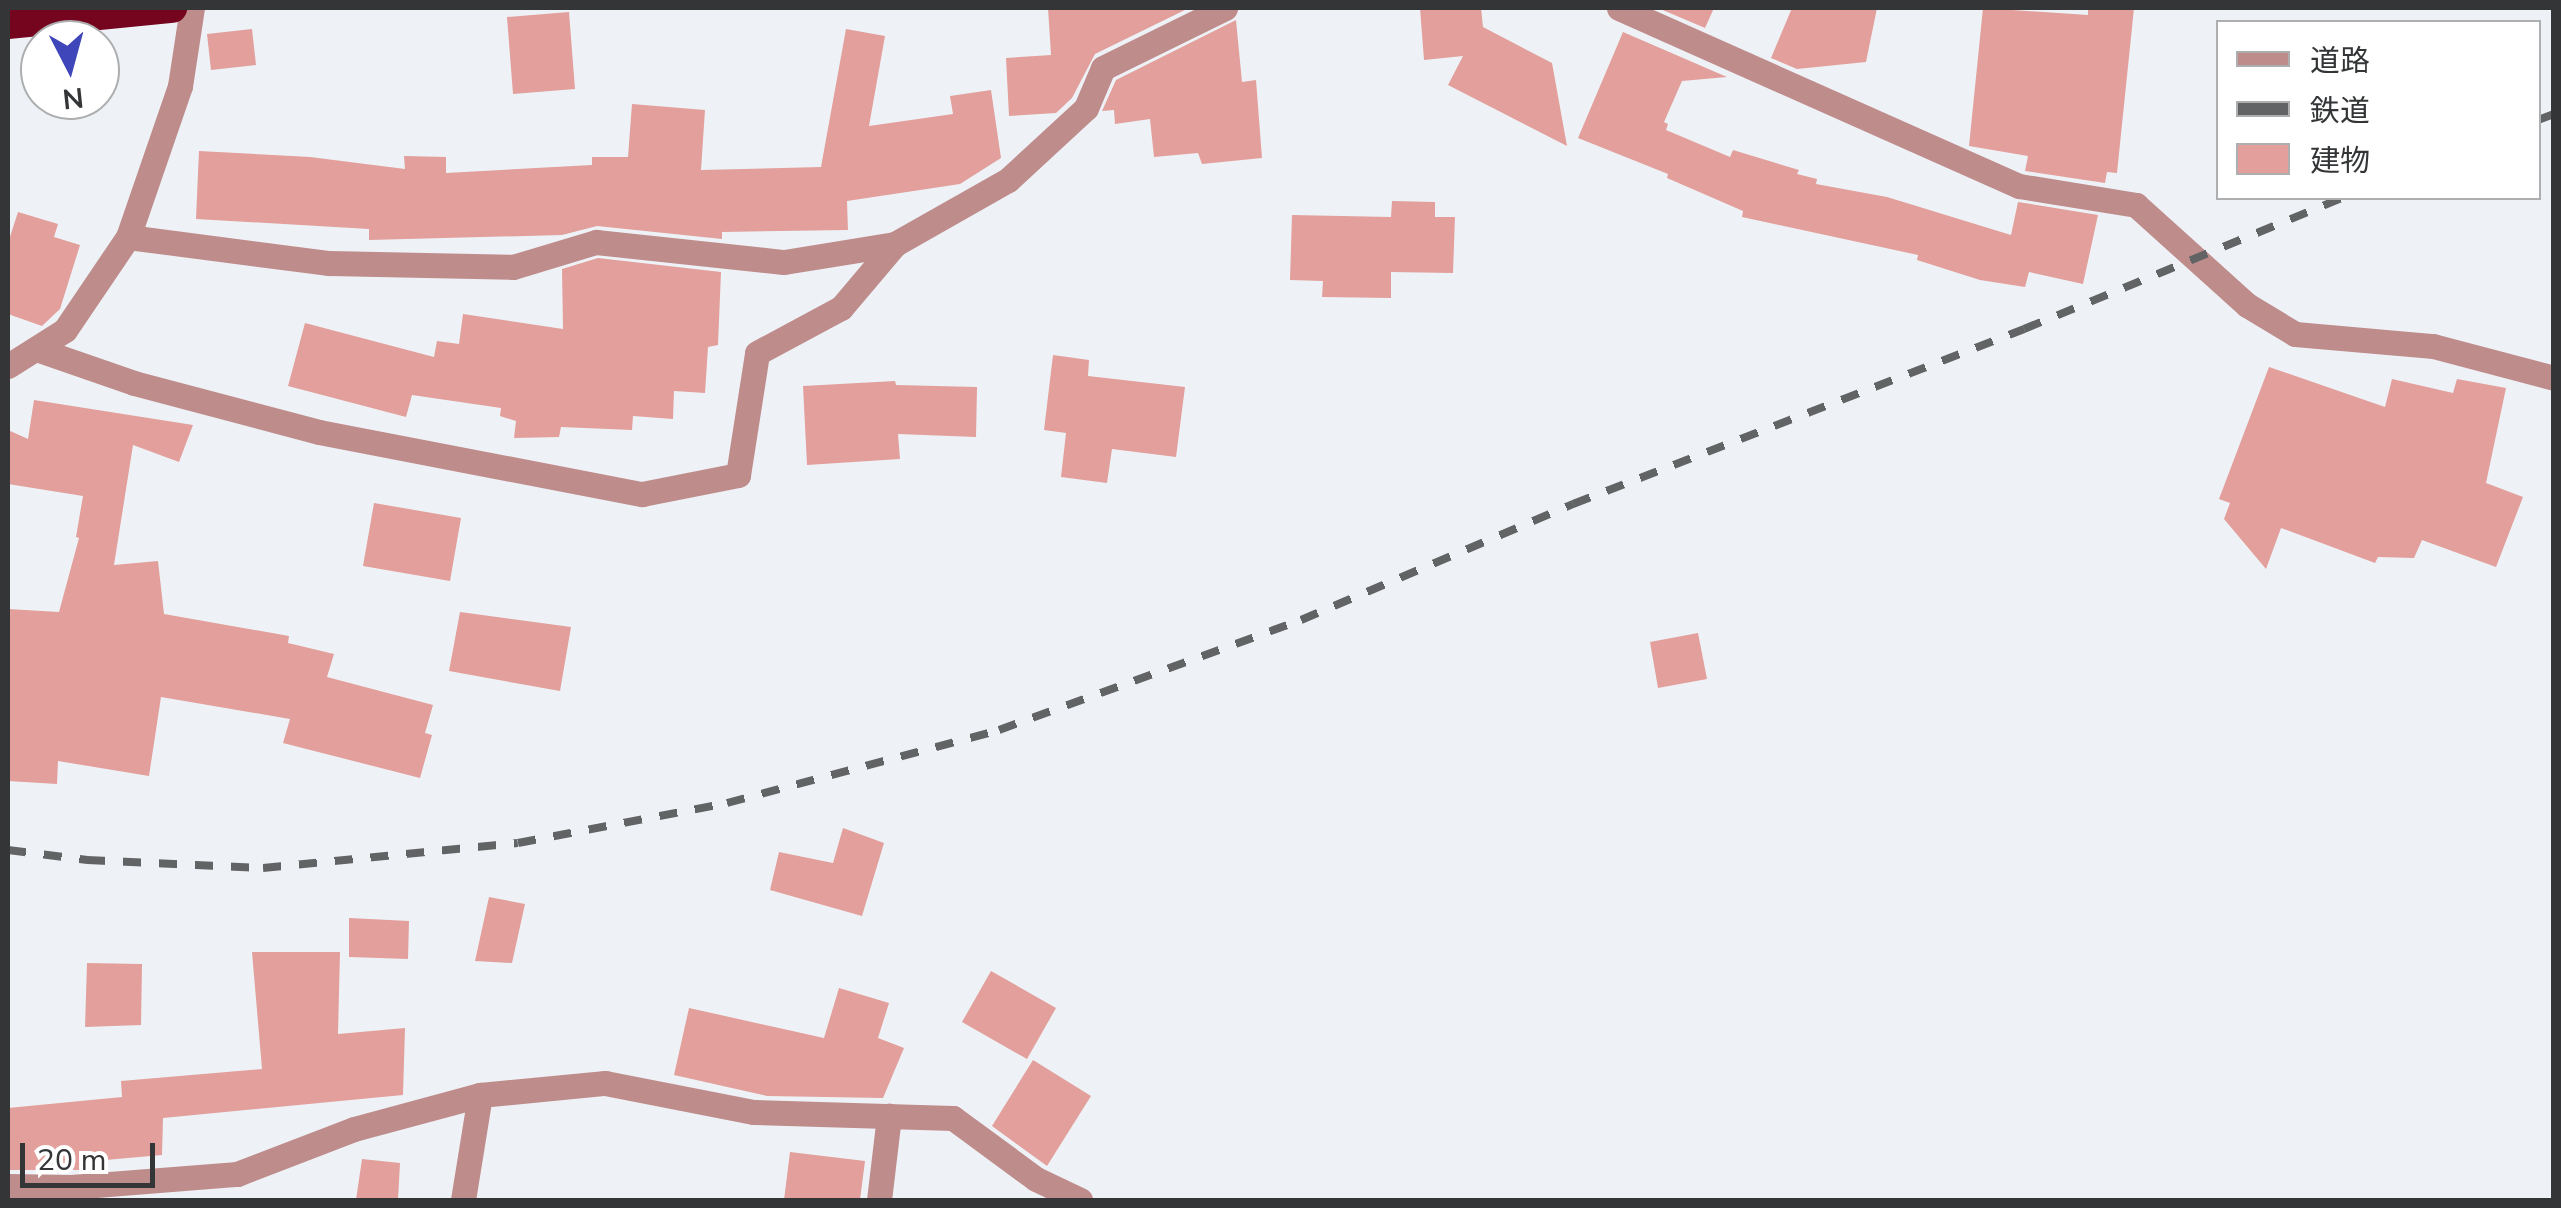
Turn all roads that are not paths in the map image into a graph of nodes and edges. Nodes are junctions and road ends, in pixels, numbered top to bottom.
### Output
1 (172, 8) edge
2 (192, 8) edge
3 (1224, 8) edge
4 (1618, 8) edge
5 (8, 24) edge
6 (128, 237) junction
7 (895, 244) junction
8 (36, 348) junction
9 (8, 366) edge
10 (2554, 378) edge
11 (480, 1095) junction
12 (889, 1116) junction
13 (8, 1186) edge
14 (463, 1200) edge
15 (879, 1200) edge
16 (1080, 1200) edge

1 - 5 highway
2 - 6 street
3 - 7 street
4 - 10 street
6 - 7 street
6 - 8 street
7 - 8 street
8 - 9 street
11 - 12 street
11 - 13 street
11 - 14 street
12 - 15 street
12 - 16 street

